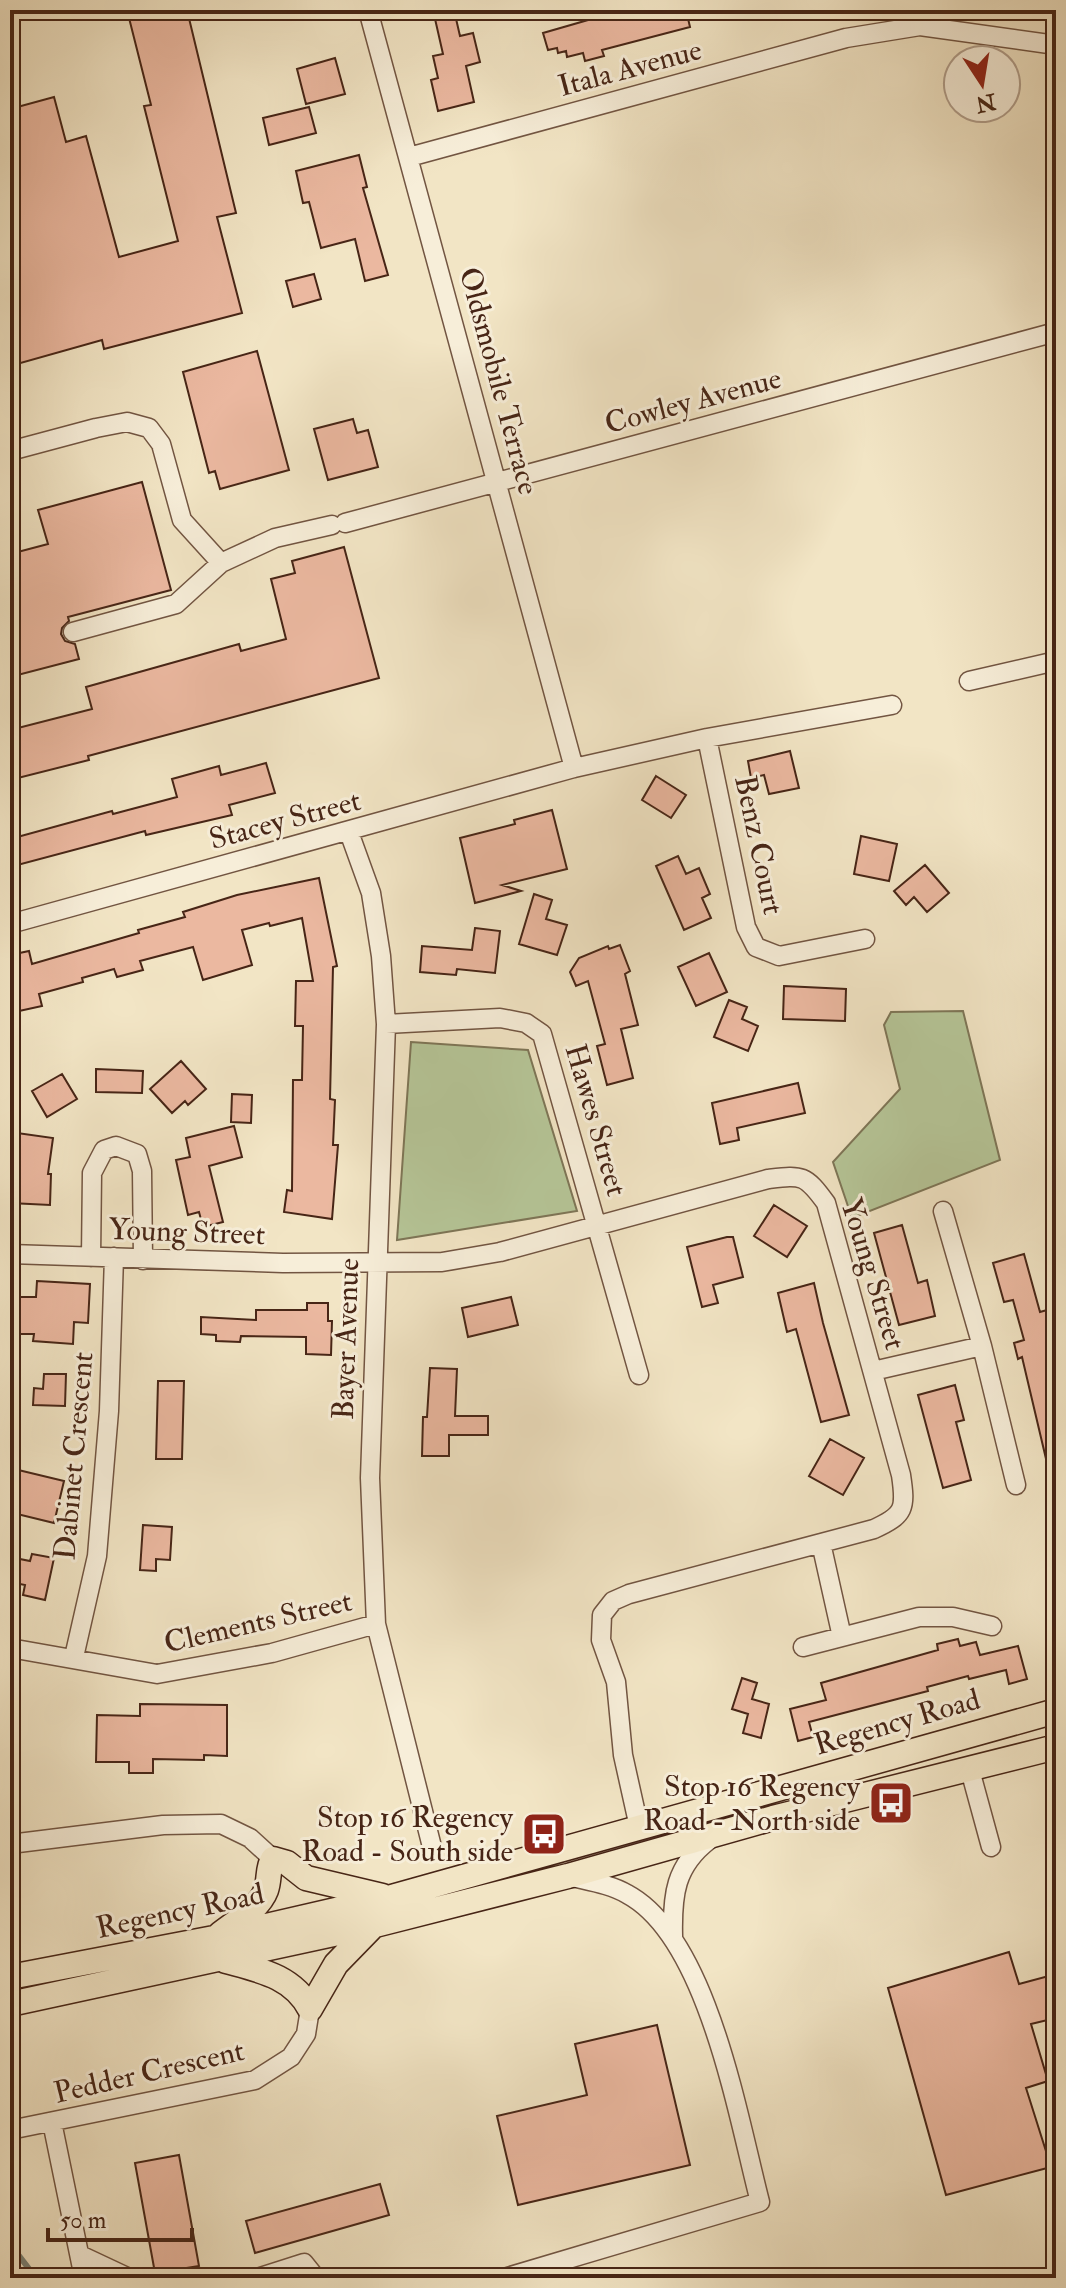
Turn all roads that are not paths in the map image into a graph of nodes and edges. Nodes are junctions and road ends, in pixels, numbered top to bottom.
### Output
1 (368, 10) edge
2 (918, 18) edge
3 (1056, 45) edge
4 (409, 157) junction
5 (1056, 332) edge
6 (10, 451) edge
7 (497, 482) junction
8 (221, 563) junction
9 (73, 632) dead end
10 (1056, 661) edge
11 (969, 681) dead end
12 (892, 705) dead end
13 (707, 738) junction
14 (574, 768) junction
15 (349, 832) junction
16 (10, 924) edge
17 (865, 939) dead end
18 (386, 1024) junction
19 (943, 1211) dead end
20 (597, 1225) junction
21 (10, 1254) edge
22 (91, 1257) junction
23 (114, 1257) junction
24 (143, 1260) junction
25 (377, 1263) junction
26 (982, 1346) junction
27 (873, 1371) junction
28 (639, 1375) dead end
29 (1016, 1485) dead end
30 (821, 1543) junction
31 (376, 1624) junction
32 (992, 1626) dead end
33 (842, 1637) junction
34 (803, 1647) dead end
35 (10, 1648) edge
36 (74, 1657) junction
37 (1056, 1711) edge
38 (960, 1738) junction
39 (1056, 1747) edge
40 (970, 1770) junction
41 (639, 1827) junction
42 (716, 1834) junction
43 (10, 1844) edge
44 (432, 1847) dead end
45 (991, 1847) dead end
46 (647, 1854) junction
47 (273, 1859) junction
48 (568, 1876) junction
49 (388, 1898) junction
50 (375, 1925) junction
51 (673, 1936) junction
52 (218, 1949) junction
53 (10, 1977) edge
54 (10, 2004) edge
55 (310, 2009) junction
56 (52, 2122) junction
57 (10, 2130) edge
58 (80, 2255) junction
59 (84, 2278) edge
60 (129, 2278) edge
61 (257, 2278) edge
62 (316, 2278) edge
63 (504, 2278) edge

1 - 4 street, Oldsmobile Terrace
2 - 3 street, Itala Avenue
2 - 4 street, Itala Avenue
4 - 7 street, Oldsmobile Terrace
5 - 7 street, Cowley Avenue
6 - 8 street
7 - 8 street, Cowley Avenue
7 - 14 street, Oldsmobile Terrace
8 - 9 street, Cowley Avenue
10 - 11 street
12 - 13 street, Stacey Street
13 - 14 street, Stacey Street
13 - 17 street, Benz Court
14 - 15 street, Stacey Street
15 - 16 street, Stacey Street
15 - 18 street, Bayer Avenue
18 - 20 street, Hawes Street
18 - 25 street, Bayer Avenue
19 - 26 street
20 - 25 street, Young Street
20 - 27 street, Young Street
20 - 28 street, Hawes Street
21 - 22 street, Young Street
22 - 23 street, Young Street
22 - 24 street
23 - 24 street, Young Street
23 - 36 street, Dabinet Crescent
24 - 25 street, Young Street
25 - 31 street, Bayer Avenue
26 - 27 street
26 - 29 street
27 - 30 street, Young Street
30 - 33 street
30 - 41 street, Young Street
31 - 36 street, Clements Street
31 - 44 street, Bayer Avenue
32 - 33 street
33 - 34 street
35 - 36 street, Clements Street
37 - 38 main road, Regency Road
38 - 40 main road
38 - 41 main road, Regency Road
39 - 40 main road, Regency Road
40 - 42 main road, Regency Road
40 - 45 street
41 - 46 main road
41 - 49 main road, Regency Road
42 - 46 main road, Regency Road
42 - 51 street
43 - 47 street
46 - 48 main road, Regency Road
47 - 49 main road
47 - 52 main road
48 - 50 main road, Regency Road
48 - 51 street
49 - 52 main road, Regency Road
50 - 52 main road, Regency Road
50 - 55 main road
51 - 63 street
52 - 53 main road, Regency Road
52 - 54 main road, Regency Road
52 - 55 main road
55 - 56 street, Pedder Crescent
56 - 57 street, Pedder Crescent
56 - 58 street
58 - 59 street
58 - 60 street
61 - 62 street

